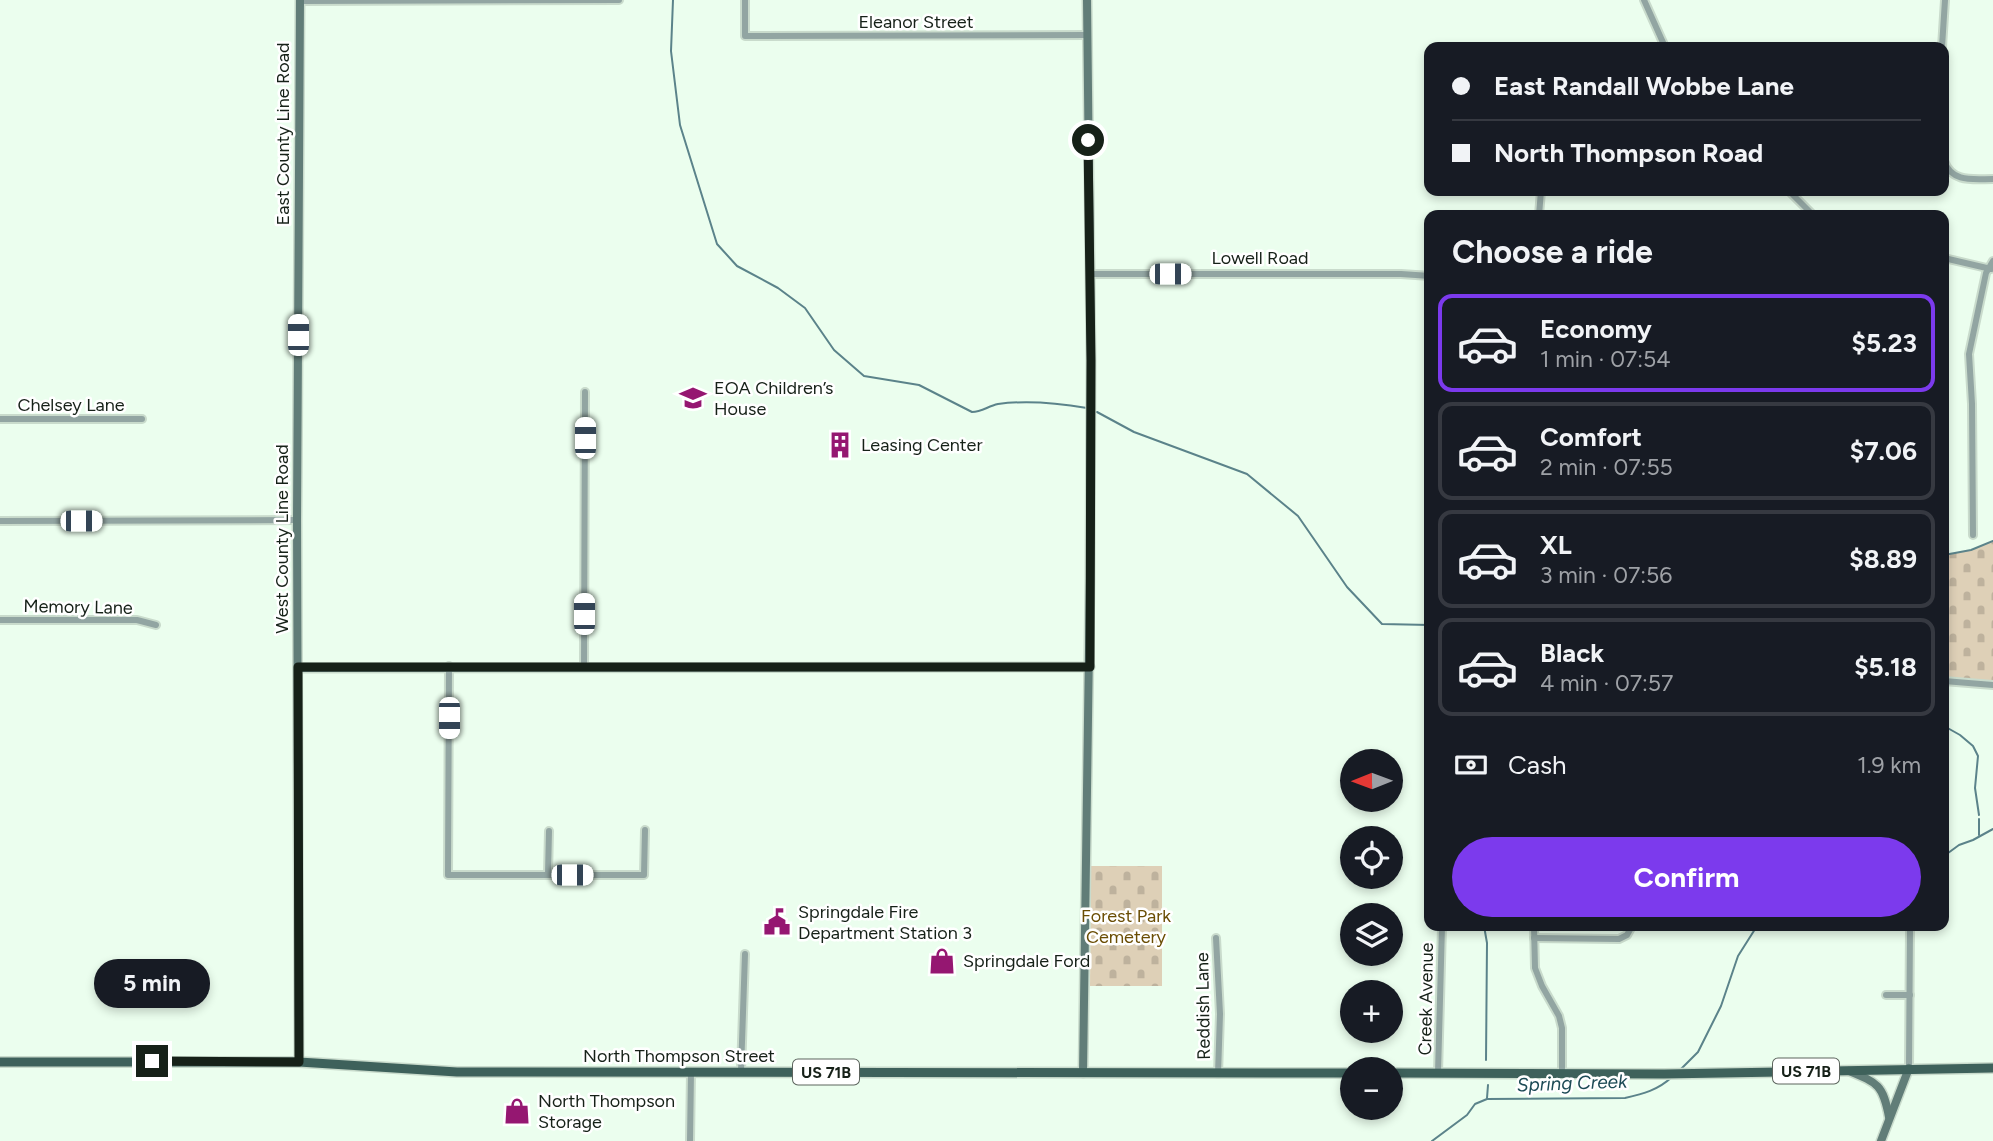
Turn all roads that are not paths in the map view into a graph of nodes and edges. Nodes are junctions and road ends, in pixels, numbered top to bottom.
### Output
1 (300, 0) edge
2 (619, 0) edge
3 (745, 0) edge
4 (1087, 0) edge
5 (1644, 0) edge
6 (1945, 0) edge
7 (1087, 35) junction
8 (1663, 42) edge
9 (1942, 42) edge
10 (1949, 171) edge
11 (1993, 179) edge
12 (1794, 196) edge
13 (1808, 210) edge
14 (1949, 259) edge
15 (1993, 261) edge
16 (298, 269) joint
17 (1991, 269) edge
18 (1090, 274) junction
19 (1424, 276) edge
20 (585, 392) dead end
21 (0, 419) edge
22 (142, 419) dead end
23 (297, 520) junction
24 (0, 521) edge
25 (1973, 535) dead end
26 (0, 620) edge
27 (156, 625) dead end
28 (449, 666) junction
29 (298, 667) junction
30 (584, 667) junction
31 (1090, 667) junction
32 (1949, 681) edge
33 (1993, 685) edge
34 (645, 830) dead end
35 (549, 831) dead end
36 (548, 874) junction
37 (1442, 931) edge
38 (1534, 931) edge
39 (1629, 931) edge
40 (1910, 931) edge
41 (1216, 938) dead end
42 (1534, 938) junction
43 (745, 954) dead end
44 (1886, 995) dead end
45 (1910, 995) junction
46 (0, 1062) edge
47 (299, 1062) junction
48 (1909, 1068) junction
49 (1993, 1068) edge
50 (1847, 1070) junction
51 (691, 1072) junction
52 (741, 1072) junction
53 (1083, 1073) junction
54 (1340, 1073) edge
55 (1403, 1073) edge
56 (1438, 1073) junction
57 (1562, 1073) junction
58 (1218, 1074) junction
59 (1889, 1117) junction
60 (690, 1141) edge
61 (1881, 1141) edge

1 - 2 street
1 - 16 street, East County Line Road
3 - 7 street, Eleanor Street
4 - 7 street
5 - 8 street
6 - 9 street
7 - 18 street
10 - 11 street
12 - 13 street
14 - 17 street
15 - 17 street
16 - 23 street, West County Line Road
17 - 25 street
18 - 19 street, Lowell Road
18 - 31 street
20 - 30 street
21 - 22 street, Chelsey Lane
23 - 24 street
23 - 29 street, West County Line Road
26 - 27 street, Memory Lane
28 - 29 street
28 - 30 street
28 - 36 street
29 - 47 street, West County Line Road
30 - 31 street
31 - 53 street
32 - 33 street
34 - 36 street
35 - 36 street
37 - 56 street, Creek Avenue
38 - 42 street
39 - 42 street
40 - 45 street
41 - 58 street, Reddish Lane
42 - 57 street
43 - 52 street
44 - 45 street
45 - 48 street
46 - 47 main road, US 71B
47 - 51 main road, North Thompson Street / US 71B
48 - 49 main road, US 71B
48 - 50 main road, US 71B
48 - 59 street
50 - 57 main road, US 71B
50 - 59 street
51 - 52 main road, North Thompson Street / US 71B
51 - 60 street
52 - 53 main road, North Thompson Street / US 71B
53 - 58 main road, North Thompson Street / US 71B
54 - 58 main road, North Thompson Street / US 71B
55 - 56 main road, US 71B
56 - 57 main road, US 71B
59 - 61 street

